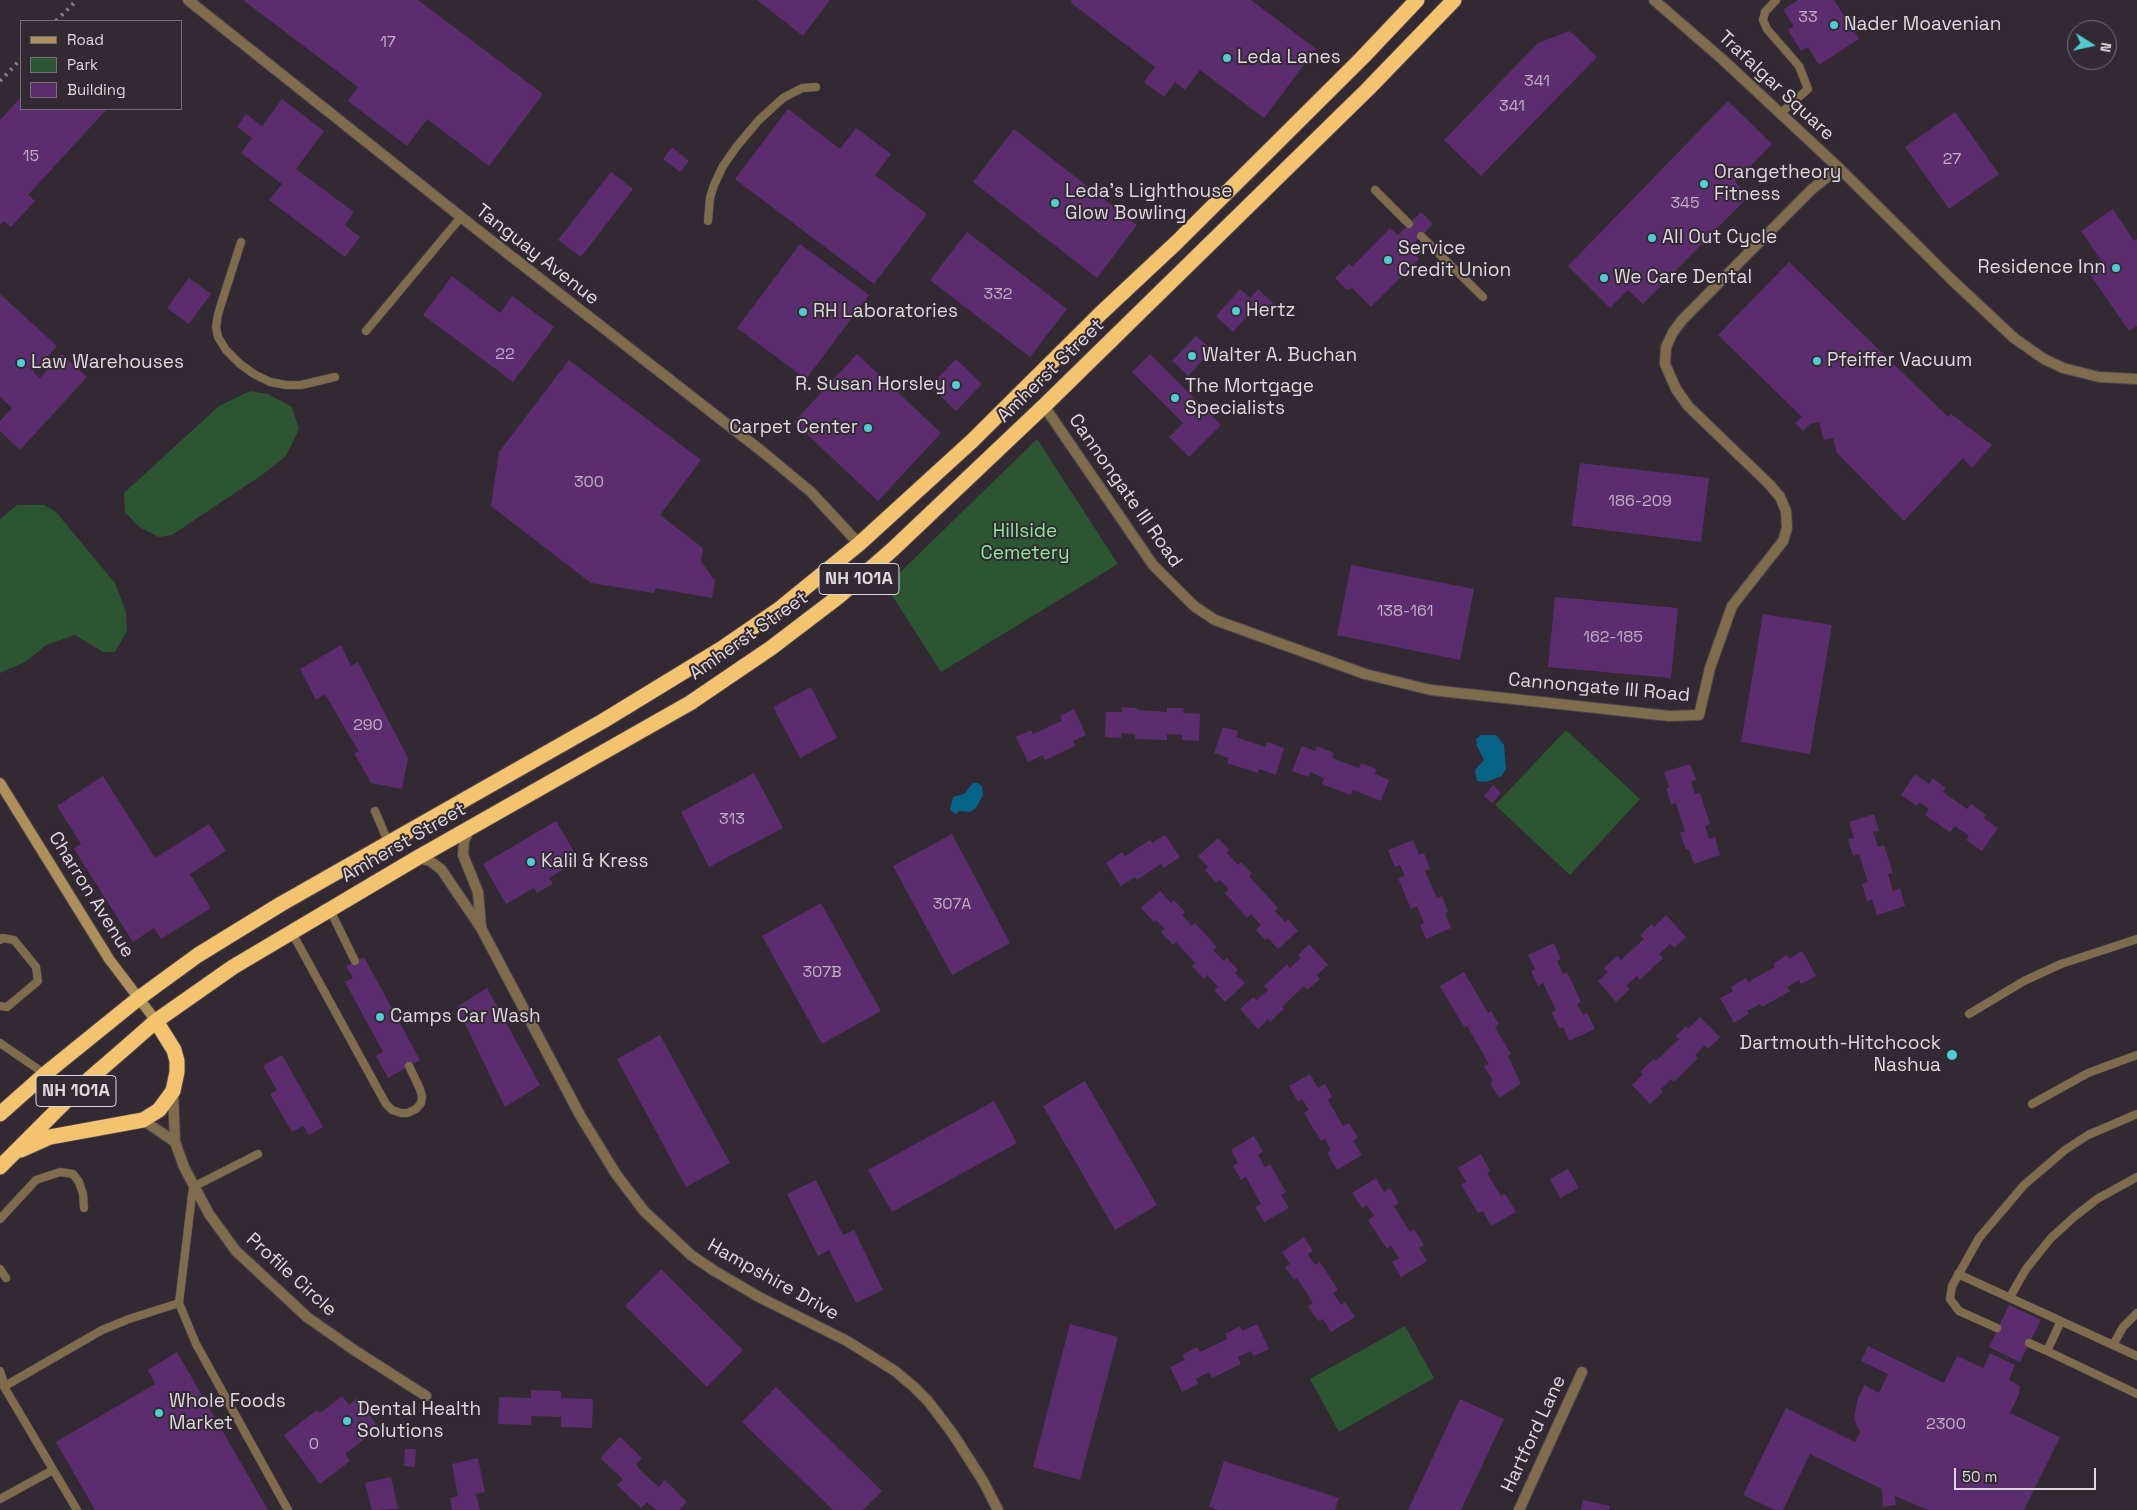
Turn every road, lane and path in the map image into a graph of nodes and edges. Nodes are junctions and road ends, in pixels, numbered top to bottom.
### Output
1 (188, 0) edge
2 (1417, 0) edge
3 (1468, 0) edge
4 (1654, 0) edge
5 (1776, 0) edge
6 (1450, 4) edge
7 (816, 87) dead end
8 (1781, 113) junction
9 (1839, 168) junction
10 (1375, 190) dead end
11 (461, 217) junction
12 (708, 221) dead end
13 (1409, 224) dead end
14 (1421, 236) dead end
15 (241, 242) dead end
16 (1482, 297) dead end
17 (366, 331) dead end
18 (335, 377) dead end
19 (2137, 379) edge
20 (1044, 406) junction
21 (859, 544) junction
22 (0, 783) edge
23 (375, 811) dead end
24 (471, 827) junction
25 (389, 844) junction
26 (416, 858) junction
27 (329, 908) junction
28 (481, 928) junction
29 (292, 931) junction
30 (2137, 939) edge
31 (0, 940) edge
32 (356, 961) dead end
33 (139, 998) junction
34 (0, 1006) edge
35 (1969, 1014) dead end
36 (156, 1021) junction
37 (0, 1043) edge
38 (2137, 1056) edge
39 (409, 1066) dead end
40 (45, 1074) junction
41 (173, 1091) junction
42 (2032, 1104) dead end
43 (0, 1114) edge
44 (2137, 1114) edge
45 (144, 1120) junction
46 (175, 1142) junction
47 (258, 1154) dead end
48 (11, 1156) junction
49 (0, 1167) edge
50 (2137, 1176) edge
51 (193, 1187) junction
52 (84, 1208) dead end
53 (0, 1219) edge
54 (0, 1270) edge
55 (1958, 1274) junction
56 (6, 1278) dead end
57 (2010, 1297) junction
58 (179, 1303) junction
59 (2137, 1313) edge
60 (2061, 1321) junction
61 (1997, 1328) dead end
62 (2029, 1343) dead end
63 (2113, 1345) junction
64 (2047, 1351) junction
65 (2137, 1356) edge
66 (0, 1371) edge
67 (1582, 1372) dead end
68 (2, 1383) edge
69 (2137, 1394) edge
70 (426, 1396) dead end
71 (53, 1470) junction
72 (0, 1499) edge
73 (77, 1510) edge
74 (288, 1510) edge
75 (998, 1510) edge
76 (1519, 1510) edge

1 - 11 street, Tanguay Avenue
2 - 21 highway, Amherst Street / NH 101A
3 - 6 highway
4 - 8 street, Trafalgar Square
5 - 8 lane
6 - 20 highway, Amherst Street / NH 101A
7 - 12 lane
8 - 9 street, Trafalgar Square
9 - 19 street, Trafalgar Square
9 - 20 street, Cannongate III Road
10 - 13 lane
11 - 17 lane
11 - 21 street, Tanguay Avenue
14 - 16 lane
15 - 18 lane
20 - 24 highway, Amherst Street / NH 101A
21 - 25 highway, Amherst Street / NH 101A
22 - 33 street, Charron Avenue
23 - 25 lane
24 - 26 highway, Amherst Street / NH 101A
24 - 28 street, Hampshire Drive
25 - 33 highway, Amherst Street / NH 101A
26 - 27 highway, Amherst Street / NH 101A
26 - 28 street, Hampshire Drive
27 - 29 highway, Amherst Street / NH 101A
27 - 32 lane
28 - 75 street, Hampshire Drive
29 - 36 highway, Amherst Street / NH 101A
29 - 39 lane
30 - 35 lane
31 - 34 lane
33 - 36 street, Charron Avenue
33 - 40 highway, Amherst Street / NH 101A
36 - 41 highway
36 - 48 highway, Amherst Street / NH 101A
37 - 40 lane
38 - 42 lane
40 - 43 highway, Amherst Street / NH 101A
41 - 45 highway
41 - 46 street, Profile Circle
44 - 55 lane
45 - 46 street
45 - 48 highway
46 - 51 street, Profile Circle
47 - 51 lane
48 - 49 highway, Amherst Street / NH 101A
50 - 57 lane
51 - 58 lane
51 - 70 street, Profile Circle
52 - 53 lane
54 - 56 lane
55 - 57 lane
55 - 61 lane
57 - 60 lane
58 - 68 lane
58 - 74 lane
59 - 63 lane
60 - 63 lane
60 - 64 lane
62 - 64 lane
63 - 65 lane
64 - 69 lane
66 - 68 lane
67 - 76 street, Hartford Lane
68 - 71 lane
71 - 72 lane
71 - 73 lane

